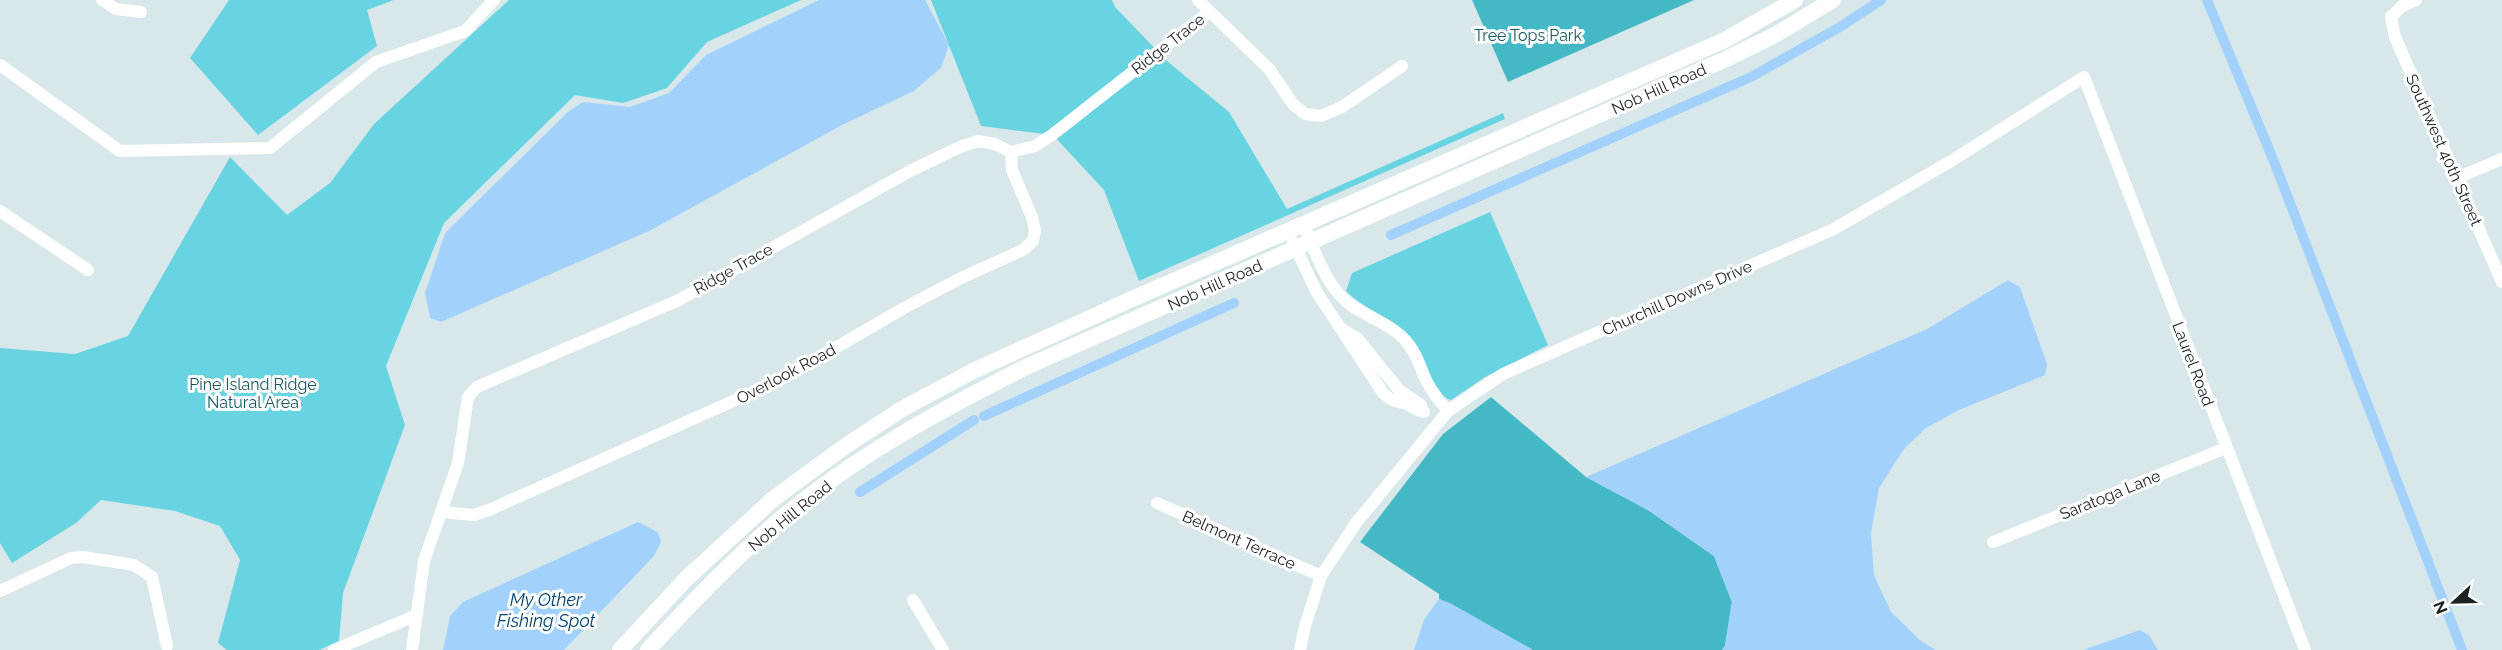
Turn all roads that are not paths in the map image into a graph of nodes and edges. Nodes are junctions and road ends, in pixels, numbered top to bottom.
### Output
1 (102, 0) edge
2 (494, 0) edge
3 (1197, 0) edge
4 (1795, 0) edge
5 (1833, 0) edge
6 (2416, 0) edge
7 (141, 12) dead end
8 (1209, 12) junction
9 (0, 65) edge
10 (1402, 66) dead end
11 (2084, 77) joint
12 (1011, 152) junction
13 (2502, 159) edge
14 (2457, 178) junction
15 (0, 211) edge
16 (1296, 227) junction
17 (1304, 246) junction
18 (88, 270) dead end
19 (2502, 282) edge
20 (1422, 370) junction
21 (1408, 401) junction
22 (1448, 411) junction
23 (1437, 423) junction
24 (2226, 448) junction
25 (1157, 503) dead end
26 (441, 512) junction
27 (1993, 542) dead end
28 (1321, 576) junction
29 (0, 591) edge
30 (913, 600) dead end
31 (417, 615) junction
32 (167, 648) edge
33 (334, 650) edge
34 (412, 650) edge
35 (620, 650) edge
36 (648, 650) edge
37 (944, 650) edge
38 (1300, 650) edge
39 (2305, 650) edge

1 - 7 street
2 - 9 street
3 - 8 street
4 - 16 main road, Nob Hill Road
5 - 17 main road, Nob Hill Road
6 - 14 street, Southwest 40th Street
8 - 10 street
8 - 12 street, Ridge Trace
11 - 22 street, Churchill Downs Drive
11 - 24 street, Laurel Road
12 - 26 street, Ridge Trace
12 - 26 street, Overlook Road
13 - 14 street
14 - 19 street, Southwest 40th Street
15 - 18 street
16 - 17 street
16 - 35 main road, Nob Hill Road
17 - 20 street
17 - 21 street
17 - 36 main road, Nob Hill Road
20 - 21 street
20 - 22 street
21 - 23 street
22 - 23 street, Churchill Downs Drive
23 - 28 street, Churchill Downs Drive
24 - 27 street, Saratoga Lane
24 - 39 street, Laurel Road
25 - 28 street, Belmont Terrace
26 - 31 street, Ridge Trace
28 - 38 street, Churchill Downs Drive
29 - 32 street
30 - 37 street
31 - 33 street
31 - 34 street, Ridge Trace

